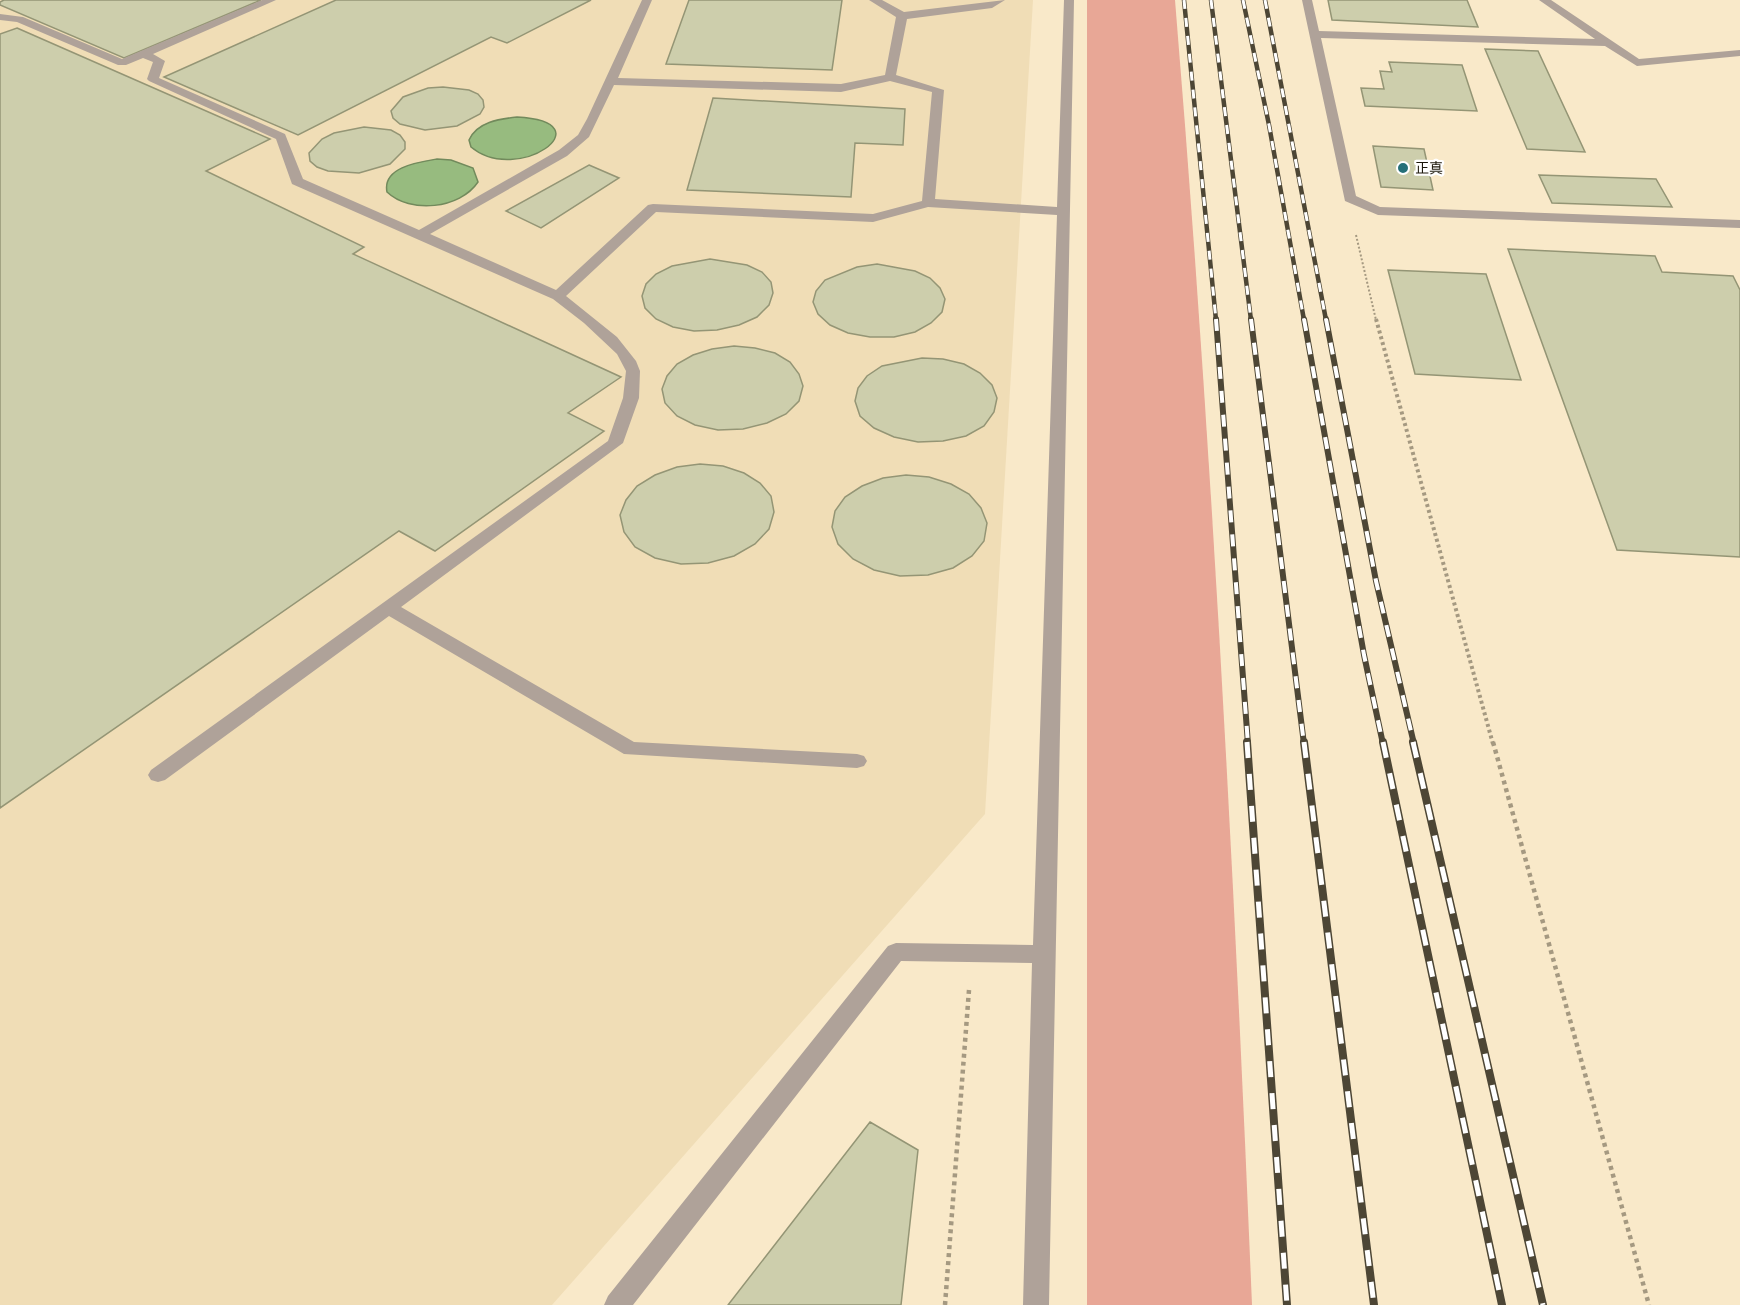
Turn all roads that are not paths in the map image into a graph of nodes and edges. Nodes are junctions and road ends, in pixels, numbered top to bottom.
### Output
1 (271, 0) edge
2 (647, 0) edge
3 (874, 0) edge
4 (1000, 0) edge
5 (1069, 0) edge
6 (1307, 0) edge
7 (1544, 0) edge
8 (902, 16) junction
9 (0, 17) edge
10 (1315, 34) junction
11 (1605, 42) junction
12 (1740, 53) edge
13 (143, 54) junction
14 (890, 77) junction
15 (610, 81) junction
16 (928, 203) junction
17 (1063, 211) junction
18 (1740, 224) edge
19 (419, 235) junction
20 (558, 296) junction
21 (388, 608) junction
22 (857, 761) dead end
23 (158, 775) dead end
24 (1043, 954) junction
25 (617, 1305) edge
26 (1036, 1305) edge

1 - 13 street
2 - 15 street
3 - 8 street
4 - 8 street
5 - 17 street
6 - 10 street
7 - 11 street
8 - 14 street
9 - 13 street
10 - 11 street
10 - 18 street
11 - 12 street
13 - 19 street
14 - 15 street
14 - 16 street
15 - 19 street
16 - 17 street
16 - 20 street
17 - 24 street
19 - 20 street
20 - 21 street
21 - 22 street
21 - 23 street
24 - 25 street
24 - 26 street

